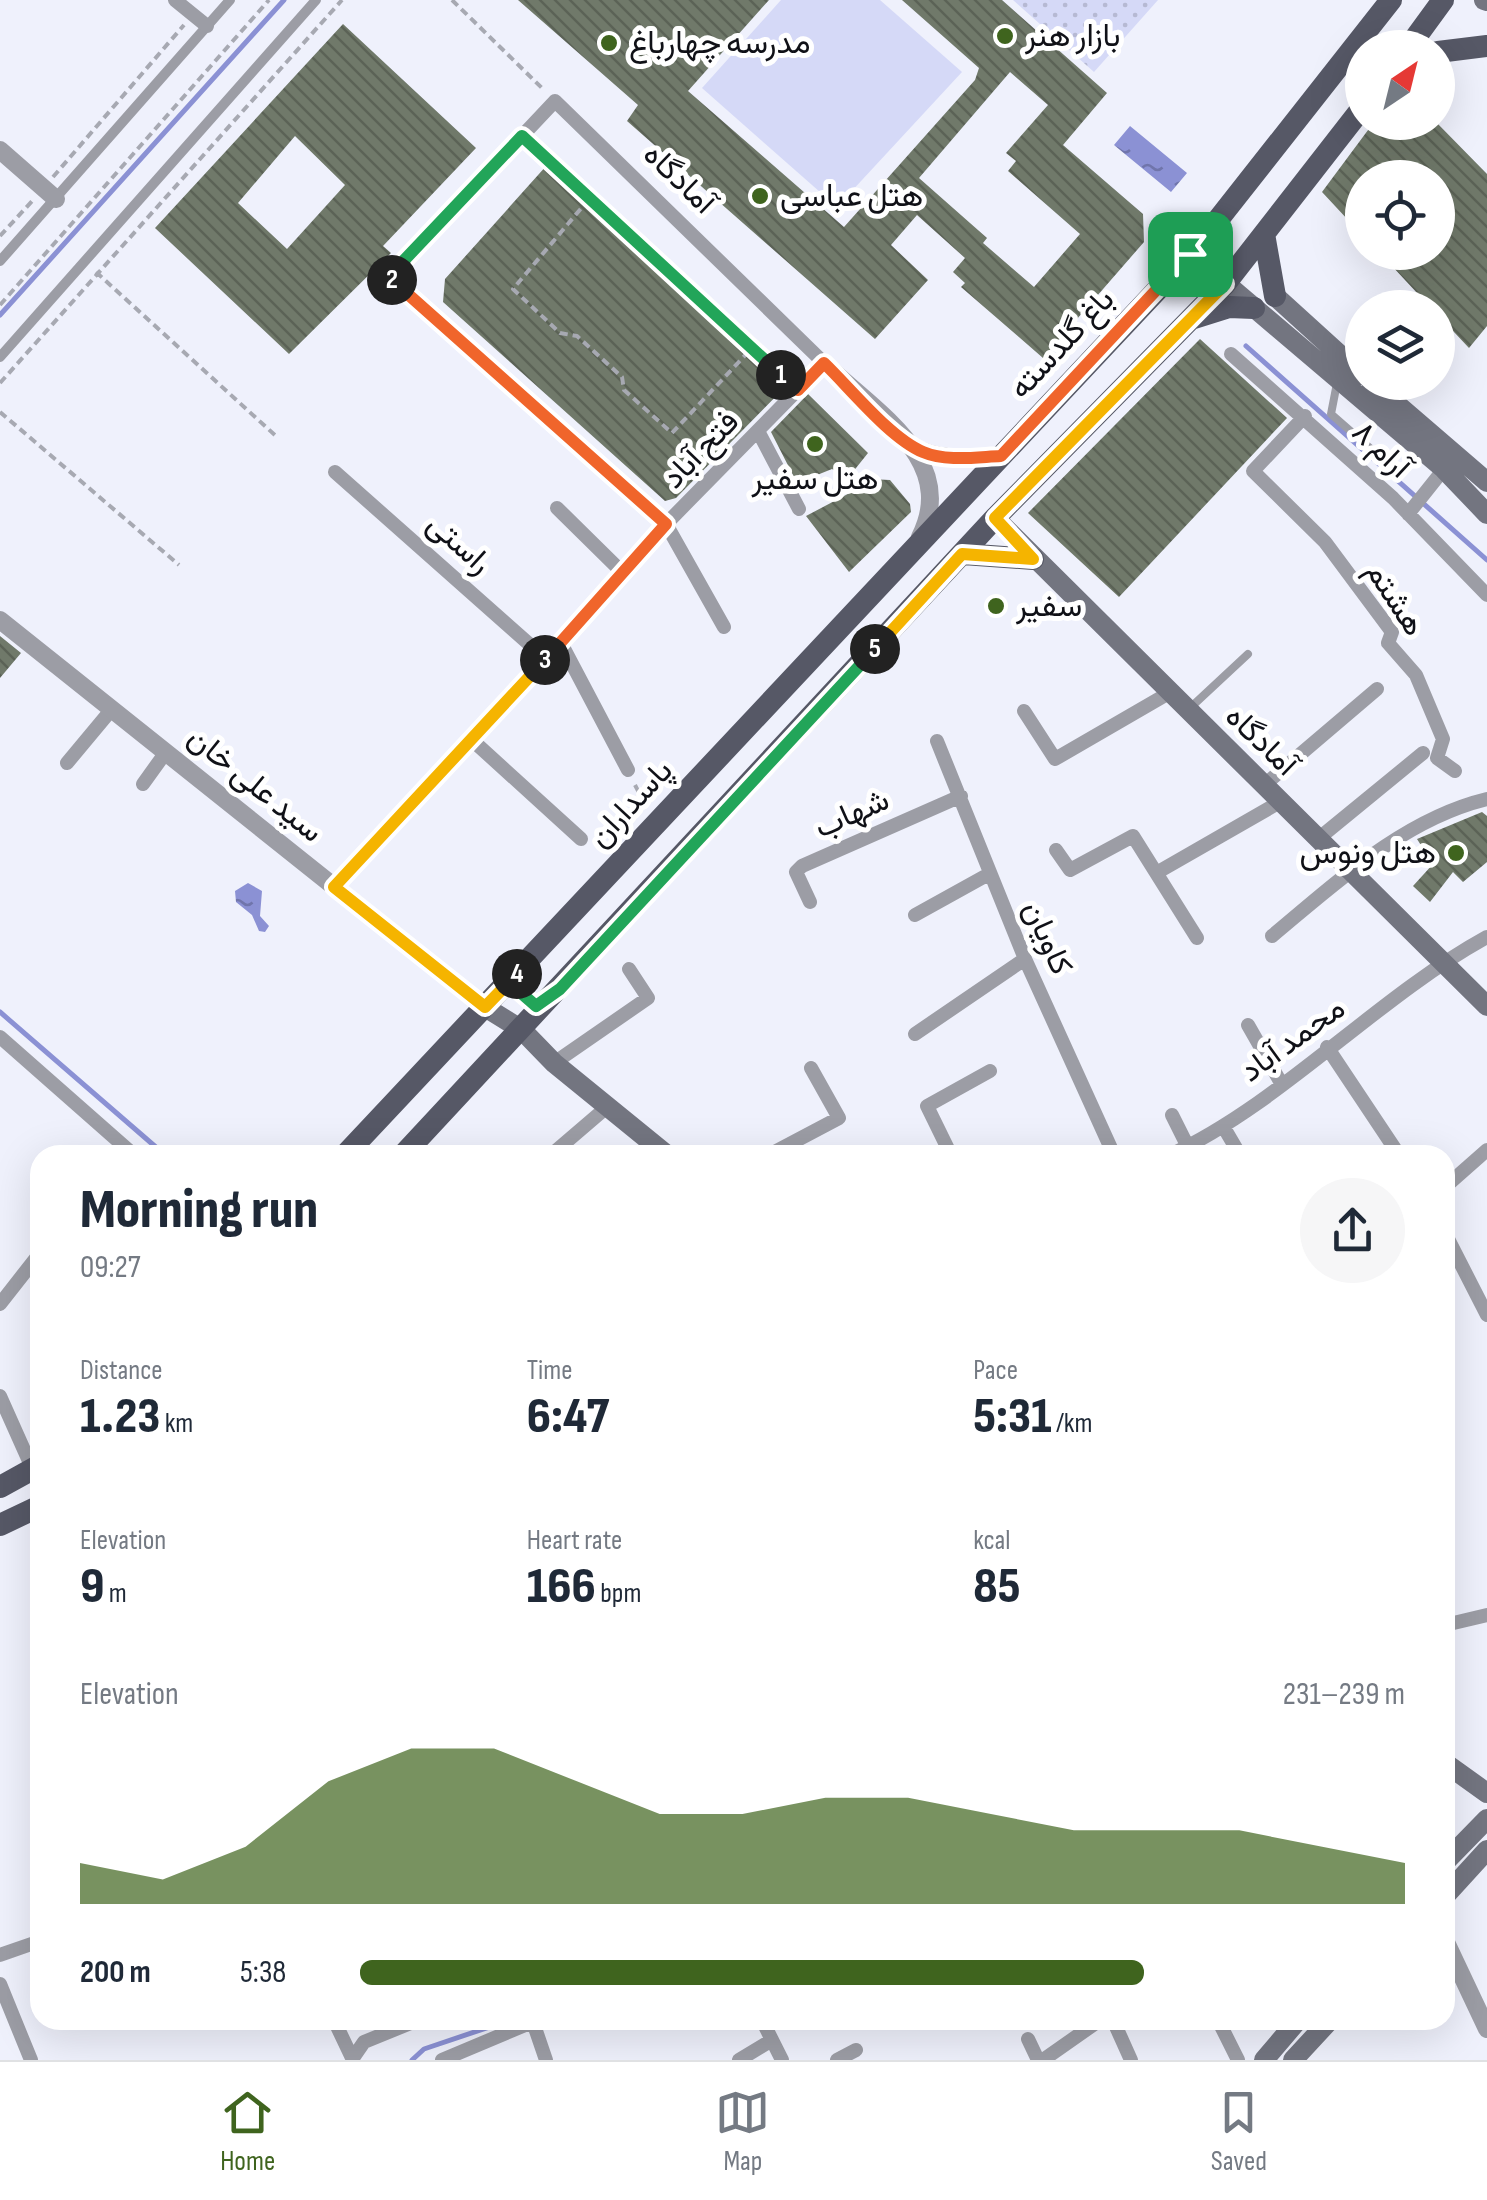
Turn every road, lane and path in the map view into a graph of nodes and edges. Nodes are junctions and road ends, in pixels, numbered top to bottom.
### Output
1 (175, 0) edge
2 (230, 0) edge
3 (270, 0) edge
4 (316, 0) edge
5 (342, 0) edge
6 (452, 0) edge
7 (1391, 0) edge
8 (1443, 0) edge
9 (193, 15) junction
10 (207, 26) junction
11 (1421, 30) edge
12 (1487, 46) edge
13 (1455, 50) edge
14 (555, 101) junction
15 (1345, 130) edge
16 (522, 136) junction
17 (0, 150) edge
18 (50, 194) junction
19 (589, 199) junction
20 (1264, 234) junction
21 (0, 236) edge
22 (1190, 254) junction
23 (85, 260) junction
24 (0, 261) edge
25 (96, 273) junction
26 (1225, 284) junction
27 (1272, 304) junction
28 (0, 305) edge
29 (1191, 319) junction
30 (752, 348) junction
31 (1230, 354) dead end
32 (0, 356) edge
33 (1345, 362) edge
34 (824, 363) junction
35 (1338, 379) junction
36 (0, 383) edge
37 (798, 390) junction
38 (1393, 400) edge
39 (0, 412) edge
40 (1304, 416) junction
41 (758, 431) junction
42 (277, 437) dead end
43 (908, 443) junction
44 (1001, 456) junction
45 (1387, 463) dead end
46 (1444, 469) junction
47 (335, 472) dead end
48 (1487, 482) edge
49 (964, 495) junction
50 (557, 508) dead end
51 (799, 509) dead end
52 (1408, 514) junction
53 (1487, 514) edge
54 (995, 518) junction
55 (666, 524) junction
56 (915, 547) junction
57 (1033, 559) junction
58 (956, 561) junction
59 (179, 565) dead end
60 (624, 574) junction
61 (1487, 595) edge
62 (0, 620) edge
63 (724, 627) dead end
64 (560, 644) junction
65 (1248, 654) dead end
66 (546, 659) junction
67 (1377, 689) dead end
68 (1169, 693) junction
69 (112, 709) junction
70 (1024, 711) dead end
71 (1187, 711) junction
72 (472, 739) junction
73 (937, 741) dead end
74 (166, 752) junction
75 (1423, 754) dead end
76 (67, 763) dead end
77 (628, 770) joint
78 (1455, 771) dead end
79 (142, 784) dead end
80 (1263, 786) junction
81 (961, 796) junction
82 (1487, 799) edge
83 (1280, 802) junction
84 (656, 826) junction
85 (581, 839) dead end
86 (1318, 839) junction
87 (1056, 850) dead end
88 (1351, 871) junction
89 (1158, 872) junction
90 (989, 874) junction
91 (334, 887) junction
92 (810, 902) dead end
93 (916, 914) dead end
94 (1272, 936) dead end
95 (1197, 938) dead end
96 (1487, 938) edge
97 (1025, 960) junction
98 (1442, 962) junction
99 (523, 967) junction
100 (629, 969) dead end
101 (560, 989) junction
102 (1487, 1006) edge
103 (485, 1007) junction
104 (1248, 1025) dead end
105 (522, 1030) junction
106 (915, 1034) dead end
107 (0, 1038) edge
108 (1326, 1047) junction
109 (554, 1063) junction
110 (812, 1068) dead end
111 (990, 1070) dead end
112 (1281, 1083) junction
113 (607, 1106) junction
114 (1172, 1114) dead end
115 (1222, 1126) junction
116 (117, 1145) edge
117 (354, 1145) edge
118 (413, 1145) edge
119 (562, 1145) edge
120 (655, 1145) edge
121 (788, 1145) edge
122 (946, 1145) edge
123 (1109, 1145) edge
124 (1187, 1145) edge
125 (1191, 1145) edge
126 (1234, 1145) edge
127 (1392, 1145) edge
128 (1487, 1150) edge
129 (1455, 1178) edge
130 (1455, 1253) edge
131 (30, 1266) edge
132 (0, 1304) edge
133 (1487, 1315) edge
134 (0, 1396) edge
135 (30, 1454) edge
136 (30, 1472) edge
137 (0, 1488) edge
138 (30, 1511) edge
139 (0, 1525) edge
140 (1487, 1615) edge
141 (1455, 1619) edge
142 (1455, 1770) edge
143 (1487, 1793) edge
144 (1487, 1819) edge
145 (1487, 1850) edge
146 (1455, 1852) edge
147 (1455, 1885) edge
148 (30, 1944) edge
149 (0, 1955) edge
150 (1455, 1961) edge
151 (0, 1984) edge
152 (1487, 2029) edge
153 (338, 2030) edge
154 (393, 2030) edge
155 (514, 2030) edge
156 (538, 2030) edge
157 (767, 2030) edge
158 (1085, 2030) edge
159 (1118, 2030) edge
160 (1223, 2030) edge
161 (1290, 2030) edge
162 (1321, 2030) edge
163 (1028, 2039) dead end
164 (772, 2040) junction
165 (856, 2050) dead end
166 (351, 2059) edge
167 (30, 2060) edge
168 (442, 2060) edge
169 (546, 2060) edge
170 (739, 2060) edge
171 (782, 2060) edge
172 (837, 2060) edge
173 (1040, 2060) edge
174 (1132, 2060) edge
175 (1238, 2060) edge
176 (1264, 2060) edge
177 (1294, 2060) edge

1 - 9 street
2 - 10 street
3 - 28 path
4 - 23 street
5 - 25 path
6 - 14 path
7 - 22 main road, باغ گلدسته
8 - 11 main road
9 - 10 street
9 - 18 path
10 - 18 street
12 - 13 main road
14 - 16 street
14 - 34 street, آمادگاه
15 - 20 main road
16 - 19 path
16 - 55 street
17 - 18 street
18 - 21 path
18 - 24 street
19 - 30 path
19 - 30 path
20 - 26 main road
20 - 27 main road
22 - 26 main road
22 - 44 main road, باغ گلدسته
23 - 25 path
23 - 32 street
25 - 36 path
25 - 42 path
26 - 27 main road
26 - 29 main road
27 - 29 main road
27 - 33 main road
27 - 35 main road
29 - 54 main road
30 - 37 path
31 - 40 street, ۸ آرام
34 - 37 street, فتح آباد
34 - 43 street, آمادگاه
35 - 45 lane
35 - 46 main road
37 - 41 street, فتح آباد
38 - 48 main road
39 - 59 path
40 - 52 street, ۸ آرام
40 - 78 street, هشتم
41 - 51 street
41 - 55 street, فتح آباد
43 - 44 street, آمادگاه
43 - 56 street, آمادگاه
44 - 49 main road, باغ گلدسته
46 - 52 street
46 - 53 main road
47 - 66 street, راستی
49 - 54 main road
49 - 56 main road, پاسداران
50 - 60 street
52 - 61 street, ۸ آرام
54 - 57 main road, آمادگاه
54 - 58 main road
55 - 60 street, فتح آباد
55 - 63 street
56 - 58 main road
56 - 84 main road, پاسداران
57 - 58 main road
57 - 68 main road, آمادگاه
58 - 101 main road
60 - 64 street, فتح آباد
62 - 69 street, سید علی خان
64 - 66 street, فتح آباد
64 - 77 street
65 - 71 lane
66 - 72 street, فتح آباد
67 - 80 street
68 - 70 street
68 - 71 main road, آمادگاه
69 - 74 street, سید علی خان
69 - 76 street
71 - 80 main road, آمادگاه
72 - 85 street
72 - 91 street, فتح آباد
73 - 81 street, کاویان
74 - 79 street
74 - 91 street, سید علی خان
75 - 86 street
77 - 84 path
80 - 83 main road, آمادگاه
81 - 90 street, کاویان
81 - 92 street, شهاب
82 - 88 street
83 - 86 main road, آمادگاه
83 - 89 street
84 - 99 main road, پاسداران
86 - 88 main road, آمادگاه
87 - 89 street
88 - 94 street
88 - 98 main road, آمادگاه
89 - 95 street
90 - 93 street
90 - 97 street, کاویان
91 - 103 street, سید علی خان
96 - 98 street, محمد آباد
97 - 106 street
97 - 123 street, کاویان
98 - 102 main road, آمادگاه
98 - 108 street, محمد آباد
99 - 101 main road
99 - 103 main road, پاسداران
100 - 109 street
101 - 105 main road
103 - 105 main road, سید علی خان
103 - 117 main road, پاسداران
104 - 112 street
105 - 109 main road, سید علی خان
105 - 118 main road
107 - 116 street
108 - 112 street, محمد آباد
108 - 127 street
109 - 113 main road, سید علی خان
110 - 121 street
111 - 122 street
112 - 115 street, محمد آباد
113 - 119 street
113 - 120 main road, سید علی خان
114 - 124 street
115 - 125 street, محمد آباد
115 - 126 street
128 - 129 street
130 - 133 street
131 - 132 street
134 - 135 street
136 - 137 main road
138 - 139 main road
140 - 141 street
142 - 143 main road
144 - 146 main road
145 - 147 main road
148 - 149 street
150 - 152 street
151 - 167 street
153 - 166 street
154 - 166 street
155 - 168 street
156 - 169 street
157 - 164 street
158 - 173 street
159 - 174 street
160 - 175 street
161 - 176 main road
162 - 177 main road
163 - 173 street
164 - 170 street
164 - 171 street
165 - 172 street

